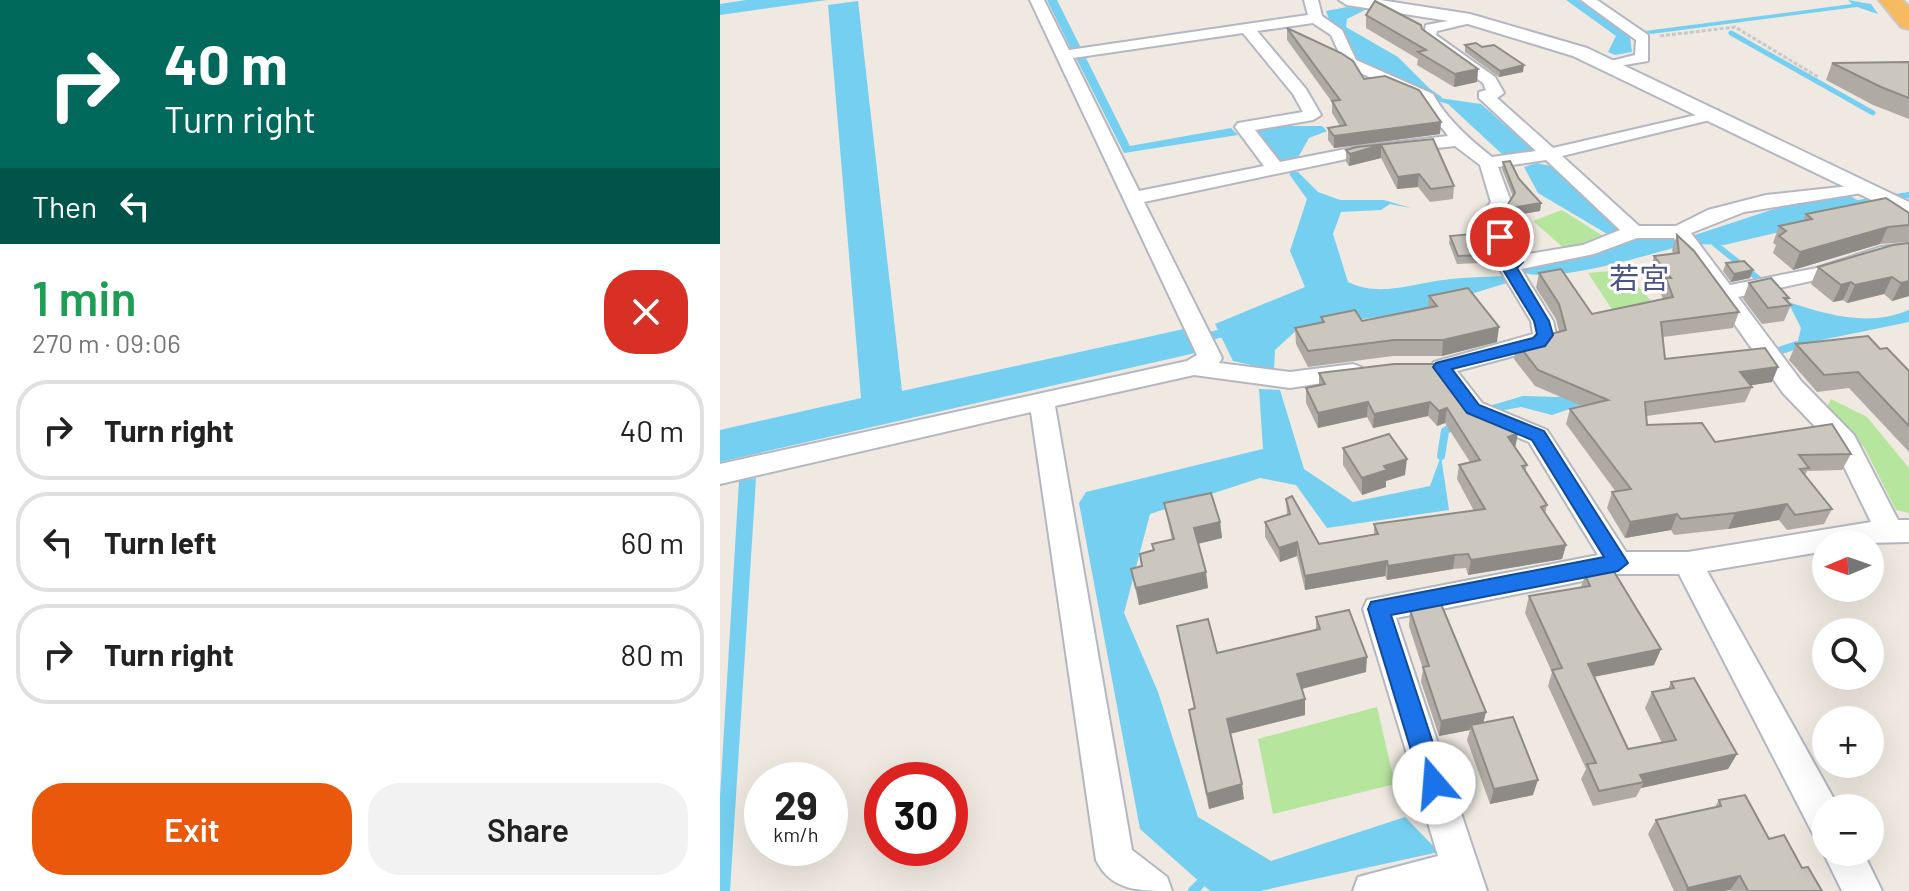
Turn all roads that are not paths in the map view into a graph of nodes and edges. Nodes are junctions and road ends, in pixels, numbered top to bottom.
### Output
1 (1037, 0) edge
2 (1311, 0) edge
3 (1347, 0) edge
4 (1588, 0) edge
5 (1890, 0) edge
6 (1316, 18) junction
7 (1470, 19) junction
8 (1909, 22) edge
9 (1247, 28) junction
10 (1066, 54) junction
11 (1612, 65) junction
12 (1712, 114) junction
13 (1459, 140) junction
14 (1546, 155) junction
15 (1488, 163) junction
16 (1286, 169) junction
17 (1861, 188) junction
18 (1134, 198) junction
19 (1908, 211) edge
20 (1624, 236) junction
21 (1687, 239) junction
22 (1909, 250) edge
23 (1515, 271) junction
24 (1724, 293) junction
25 (1199, 348) junction
26 (1379, 368) edge
27 (1042, 401) junction
28 (720, 474) edge
29 (1899, 531) edge
30 (1618, 563) junction
31 (1688, 563) junction
32 (1812, 795) edge
33 (1850, 866) edge
34 (1465, 880) edge
35 (1153, 891) edge
36 (1372, 891) edge
37 (1863, 891) edge

1 - 10 street
2 - 6 street
3 - 7 street
4 - 11 street
5 - 8 highway
6 - 9 street
6 - 13 street
7 - 11 street
7 - 14 street
9 - 10 street
9 - 16 street
10 - 18 street
11 - 12 street
12 - 14 street
12 - 17 street
13 - 15 street
13 - 16 street
14 - 15 street
14 - 20 street
15 - 23 street
16 - 18 street
17 - 19 street
17 - 21 street
18 - 25 street
20 - 21 street
20 - 23 street
21 - 24 street
22 - 24 street
23 - 30 street
24 - 29 street
25 - 26 street
25 - 27 street
27 - 28 street
27 - 35 street
29 - 31 street
30 - 31 street
30 - 34 street
31 - 32 street
33 - 37 street
34 - 36 street

